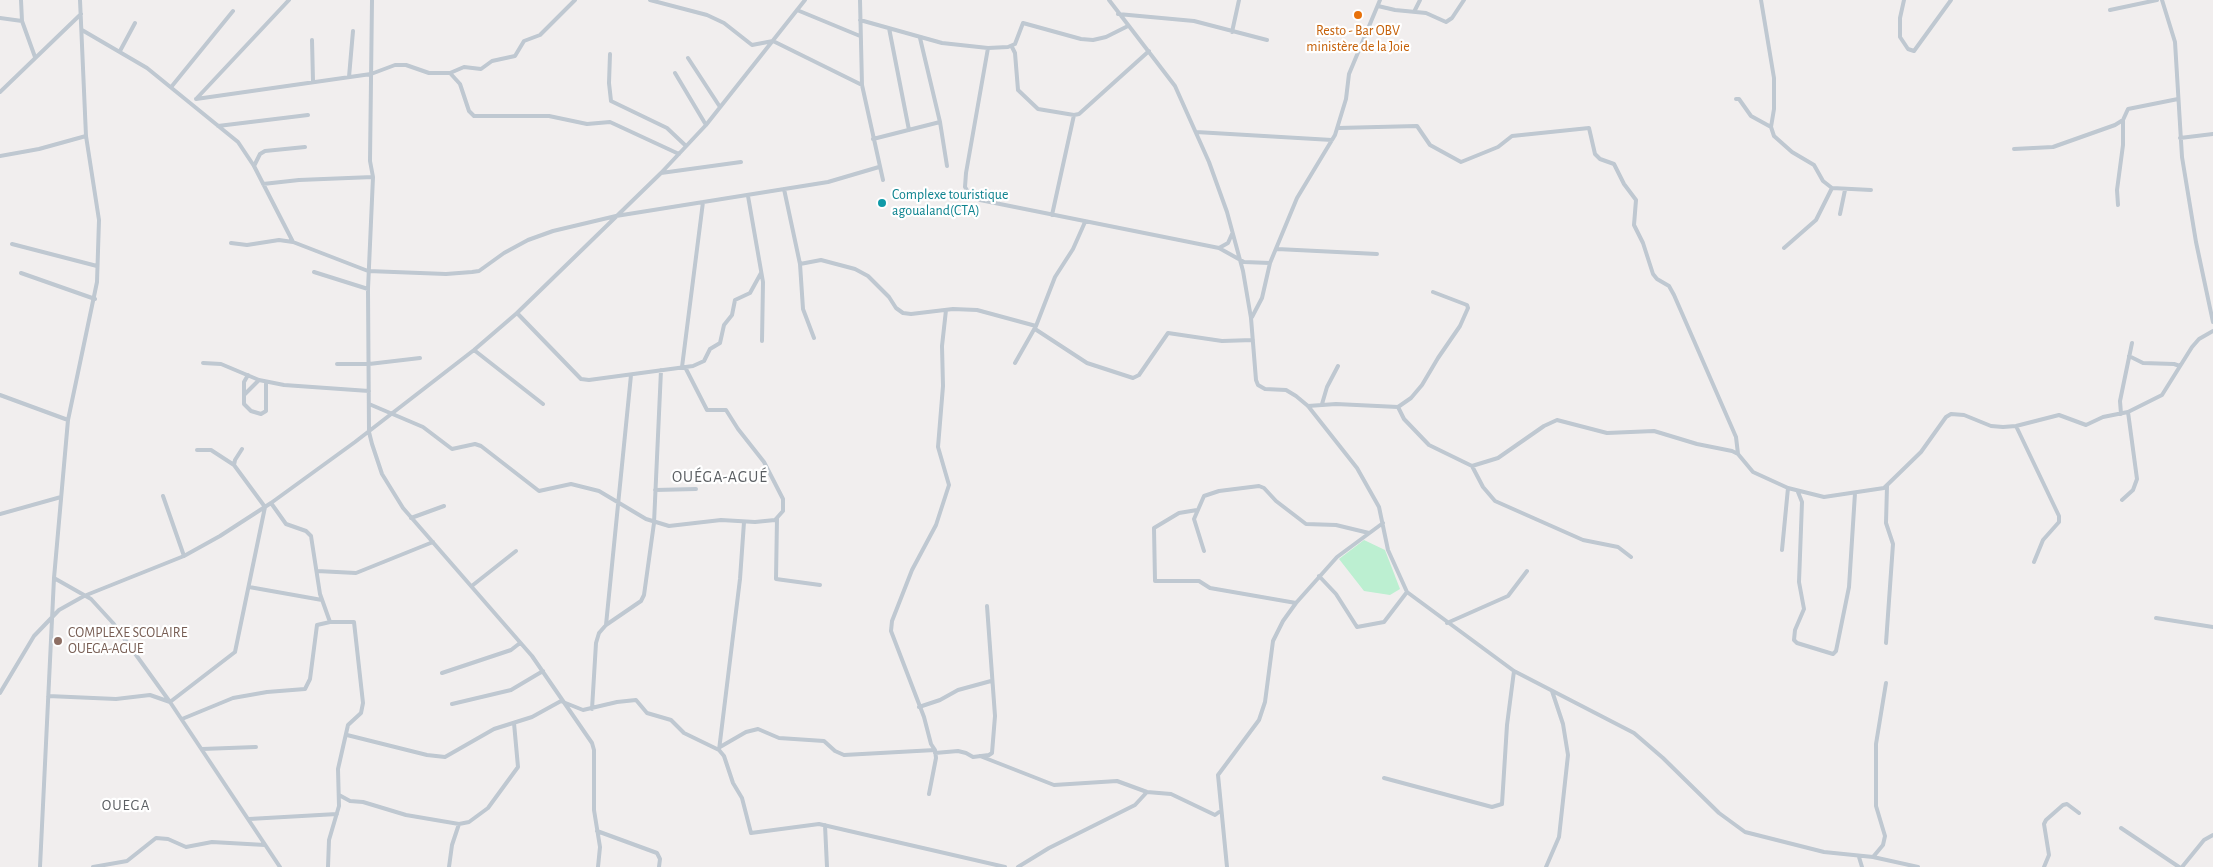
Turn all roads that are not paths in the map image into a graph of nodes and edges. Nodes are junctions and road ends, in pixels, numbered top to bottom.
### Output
1 (21, 0) edge
2 (80, 0) edge
3 (289, 0) edge
4 (372, 0) edge
5 (575, 0) edge
6 (650, 0) edge
7 (805, 0) edge
8 (860, 0) edge
9 (1109, 0) edge
10 (1239, 0) edge
11 (1380, 0) edge
12 (1420, 0) edge
13 (1464, 0) edge
14 (1761, 0) edge
15 (1904, 0) edge
16 (1951, 0) edge
17 (2157, 0) edge
18 (2162, 0) edge
19 (1378, 6) junction
20 (798, 10) junction
21 (2110, 10) dead end
22 (234, 11) dead end
23 (1414, 12) junction
24 (81, 14) junction
25 (1118, 14) junction
26 (0, 18) edge
27 (860, 20) junction
28 (22, 21) junction
29 (135, 23) dead end
30 (1128, 26) junction
31 (888, 28) junction
32 (82, 30) junction
33 (353, 31) dead end
34 (1232, 32) junction
35 (860, 36) junction
36 (920, 38) junction
37 (312, 40) dead end
38 (1267, 40) dead end
39 (773, 41) junction
40 (1012, 47) junction
41 (988, 48) junction
42 (1149, 50) junction
43 (120, 51) junction
44 (610, 54) dead end
45 (35, 57) junction
46 (688, 58) dead end
47 (450, 73) junction
48 (675, 73) dead end
49 (371, 74) junction
50 (349, 77) junction
51 (313, 82) junction
52 (862, 85) junction
53 (172, 86) junction
54 (0, 92) edge
55 (196, 98) junction
56 (1736, 99) dead end
57 (2178, 100) junction
58 (193, 104) junction
59 (720, 107) junction
60 (308, 115) dead end
61 (1074, 115) junction
62 (2123, 120) junction
63 (940, 122) junction
64 (706, 125) junction
65 (218, 126) junction
66 (1771, 127) junction
67 (1338, 128) junction
68 (909, 130) junction
69 (1196, 132) junction
70 (2213, 134) edge
71 (86, 136) junction
72 (2180, 138) junction
73 (873, 139) junction
74 (1332, 140) junction
75 (686, 146) junction
76 (305, 147) dead end
77 (2014, 149) dead end
78 (679, 154) junction
79 (0, 156) edge
80 (741, 162) dead end
81 (254, 166) junction
82 (947, 166) dead end
83 (879, 168) junction
84 (661, 173) junction
85 (373, 177) junction
86 (883, 180) dead end
87 (263, 184) junction
88 (1832, 188) junction
89 (784, 189) junction
90 (1845, 190) junction
91 (1871, 190) dead end
92 (748, 196) junction
93 (703, 202) junction
94 (2118, 205) dead end
95 (1840, 214) dead end
96 (1052, 215) junction
97 (616, 216) junction
98 (1085, 222) junction
99 (1233, 233) junction
100 (293, 242) junction
101 (231, 243) dead end
102 (12, 244) dead end
103 (1219, 248) junction
104 (1784, 248) dead end
105 (1277, 249) junction
106 (1377, 254) dead end
107 (1240, 260) junction
108 (1270, 263) junction
109 (800, 264) junction
110 (97, 266) junction
111 (368, 271) junction
112 (314, 272) dead end
113 (21, 273) dead end
114 (761, 273) junction
115 (368, 290) junction
116 (1433, 292) dead end
117 (95, 299) junction
118 (2211, 299) edge
119 (946, 310) junction
120 (517, 313) junction
121 (1251, 318) junction
122 (2213, 322) edge
123 (1036, 328) junction
124 (2213, 331) edge
125 (814, 338) dead end
126 (1253, 340) junction
127 (762, 341) dead end
128 (2132, 343) dead end
129 (474, 350) junction
130 (2129, 356) junction
131 (420, 358) dead end
132 (204, 363) dead end
133 (1015, 363) dead end
134 (336, 364) dead end
135 (369, 364) junction
136 (1338, 366) dead end
137 (2180, 366) junction
138 (683, 367) junction
139 (661, 370) junction
140 (248, 375) junction
141 (631, 375) junction
142 (259, 380) junction
143 (266, 382) junction
144 (369, 391) junction
145 (245, 394) junction
146 (0, 395) edge
147 (369, 404) junction
148 (543, 404) dead end
149 (1322, 404) junction
150 (1308, 406) junction
151 (1398, 407) junction
152 (2128, 412) junction
153 (393, 413) junction
154 (2122, 414) junction
155 (68, 420) junction
156 (2016, 426) junction
157 (369, 432) junction
158 (242, 448) dead end
159 (198, 450) dead end
160 (1738, 454) junction
161 (234, 465) junction
162 (1472, 466) junction
163 (1887, 486) junction
164 (1788, 488) junction
165 (696, 489) dead end
166 (655, 490) junction
167 (1798, 492) junction
168 (1855, 493) junction
169 (163, 496) dead end
170 (61, 497) junction
171 (2122, 500) dead end
172 (271, 503) junction
173 (620, 503) junction
174 (444, 506) dead end
175 (265, 507) junction
176 (1197, 510) junction
177 (0, 514) edge
178 (411, 518) junction
179 (777, 518) junction
180 (654, 522) junction
181 (744, 522) junction
182 (1383, 523) junction
183 (1369, 533) junction
184 (433, 542) junction
185 (516, 550) dead end
186 (1782, 550) dead end
187 (1204, 551) dead end
188 (184, 556) junction
189 (1630, 557) dead end
190 (2034, 562) dead end
191 (317, 571) junction
192 (1526, 571) dead end
193 (1319, 576) junction
194 (54, 578) junction
195 (472, 585) junction
196 (820, 585) dead end
197 (248, 587) junction
198 (1407, 592) junction
199 (84, 596) junction
200 (322, 600) junction
201 (1296, 603) junction
202 (987, 606) dead end
203 (53, 615) junction
204 (2156, 618) dead end
205 (330, 622) junction
206 (1447, 623) junction
207 (606, 625) junction
208 (2213, 627) edge
209 (520, 643) junction
210 (1886, 643) dead end
211 (542, 671) junction
212 (1514, 671) junction
213 (442, 673) dead end
214 (992, 681) junction
215 (1886, 682) dead end
216 (1552, 691) junction
217 (0, 693) edge
218 (48, 696) junction
219 (561, 700) junction
220 (170, 702) junction
221 (452, 704) dead end
222 (919, 707) junction
223 (592, 709) junction
224 (182, 719) junction
225 (514, 723) junction
226 (347, 735) junction
227 (256, 746) dead end
228 (202, 749) junction
229 (720, 749) junction
230 (935, 751) junction
231 (980, 756) junction
232 (1384, 778) dead end
233 (1147, 792) junction
234 (929, 794) dead end
235 (339, 796) junction
236 (1220, 807) junction
237 (2079, 813) dead end
238 (337, 814) junction
239 (249, 819) junction
240 (459, 824) junction
241 (825, 826) junction
242 (2121, 828) dead end
243 (597, 831) junction
244 (2213, 835) edge
245 (265, 845) junction
246 (1859, 857) junction
247 (1873, 857) junction
248 (116, 866) edge
249 (40, 867) edge
250 (93, 867) edge
251 (280, 867) edge
252 (328, 867) edge
253 (449, 867) edge
254 (598, 867) edge
255 (659, 867) edge
256 (827, 867) edge
257 (1005, 867) edge
258 (1018, 867) edge
259 (1227, 867) edge
260 (1546, 867) edge
261 (1862, 867) edge
262 (1918, 867) edge
263 (2044, 867) edge
264 (2180, 867) edge

1 - 28 street
2 - 24 street
3 - 55 street
4 - 49 street
5 - 47 street
6 - 39 street
7 - 20 street
8 - 27 street
9 - 25 street
10 - 34 street
11 - 19 street
12 - 23 street
13 - 23 street
14 - 66 street
15 - 16 street
17 - 21 street
18 - 57 street
19 - 23 street
19 - 67 street
20 - 35 street
20 - 39 street
22 - 53 street
24 - 32 street
24 - 45 street
25 - 30 street
25 - 34 street
26 - 28 street
27 - 31 street
27 - 35 street
28 - 45 street
29 - 43 street
30 - 40 street
30 - 42 street
31 - 36 street
31 - 68 street
32 - 43 street
32 - 71 street
33 - 50 street
34 - 38 street
35 - 52 street
36 - 41 street
36 - 63 street
37 - 51 street
39 - 52 street
39 - 59 street
40 - 41 street
40 - 61 street
41 - 96 street
42 - 61 street
42 - 69 street
43 - 53 street
44 - 75 street
45 - 54 street
46 - 59 street
47 - 49 street
47 - 78 street
48 - 64 street
49 - 50 street
49 - 85 street
50 - 51 street
51 - 55 street
52 - 73 street
53 - 58 street
55 - 58 street
56 - 66 street
57 - 62 street
57 - 72 street
58 - 65 street
59 - 64 street
60 - 65 street
61 - 96 street
62 - 77 street
62 - 94 street
63 - 68 street
63 - 82 street
64 - 75 street
65 - 81 street
66 - 88 street
67 - 74 street
67 - 160 street
68 - 73 street
69 - 74 street
69 - 99 street
70 - 72 street
71 - 79 street
71 - 110 street
72 - 118 street
73 - 83 street
74 - 105 street
75 - 78 street
76 - 81 street
78 - 84 street
80 - 84 street
81 - 87 street
83 - 86 street
83 - 89 street
84 - 97 street
85 - 87 street
85 - 111 street
87 - 100 street
88 - 90 street
88 - 104 street
89 - 92 street
89 - 109 street
90 - 91 street
90 - 95 street
92 - 93 street
92 - 114 street
93 - 97 street
93 - 138 street
96 - 98 street
97 - 111 street
97 - 120 street
98 - 103 street
98 - 123 street
99 - 103 street
99 - 107 street
100 - 101 street
100 - 111 street
102 - 110 street
103 - 107 street
105 - 106 street
105 - 108 street
107 - 108 street
107 - 121 street
108 - 121 street
109 - 119 street
109 - 125 street
110 - 117 street
111 - 115 street
112 - 115 street
113 - 117 street
114 - 127 street
114 - 138 street
115 - 135 street
116 - 151 street
117 - 155 street
118 - 122 street
119 - 123 street
119 - 222 street
120 - 129 street
120 - 141 street
121 - 126 street
123 - 126 street
123 - 133 street
124 - 137 street
126 - 150 street
128 - 130 street
129 - 148 street
129 - 153 street
130 - 137 street
130 - 154 street
131 - 135 street
132 - 140 street
134 - 135 street
135 - 144 street
136 - 149 street
137 - 152 street
138 - 139 street
138 - 179 street
139 - 141 street
139 - 166 street
140 - 142 street
140 - 145 street
141 - 173 street
142 - 143 street
142 - 145 street
143 - 144 street
143 - 145 street
144 - 147 street
146 - 155 street
147 - 153 street
147 - 157 street
149 - 150 street
149 - 151 street
150 - 182 street
151 - 162 street
152 - 154 street
152 - 171 street
153 - 157 street
153 - 173 street
154 - 156 street
155 - 170 street
156 - 163 street
156 - 190 street
157 - 172 street
157 - 178 street
158 - 161 street
159 - 161 street
160 - 162 street
160 - 164 street
161 - 175 street
162 - 189 street
163 - 168 street
163 - 210 street
164 - 167 street
164 - 186 street
165 - 166 street
166 - 180 street
167 - 168 street
167 - 168 street
169 - 188 street
170 - 177 street
170 - 194 street
172 - 175 street
172 - 191 street
173 - 180 street
173 - 207 street
174 - 178 street
175 - 188 street
175 - 197 street
176 - 183 street
176 - 187 street
176 - 201 street
178 - 184 street
179 - 181 street
179 - 196 street
180 - 181 street
180 - 207 street
181 - 229 street
182 - 183 street
182 - 198 street
183 - 193 street
184 - 191 street
184 - 195 street
185 - 195 street
188 - 199 street
191 - 200 street
192 - 206 street
193 - 198 street
193 - 201 street
194 - 199 street
194 - 203 street
195 - 209 street
197 - 200 street
197 - 220 street
198 - 206 street
199 - 203 street
199 - 220 street
200 - 205 street
201 - 236 street
202 - 214 street
203 - 217 street
203 - 218 street
204 - 208 street
205 - 224 street
205 - 226 street
206 - 212 street
207 - 223 street
209 - 211 street
209 - 213 street
211 - 219 street
211 - 221 street
212 - 216 street
212 - 232 street
214 - 222 street
214 - 231 street
215 - 247 street
216 - 246 street
216 - 260 street
218 - 220 street
218 - 249 street
219 - 223 street
219 - 225 street
219 - 243 street
220 - 224 street
222 - 230 street
223 - 229 street
224 - 228 street
225 - 226 street
225 - 240 street
226 - 235 street
227 - 228 street
228 - 239 street
229 - 230 street
229 - 241 street
230 - 231 street
230 - 234 street
231 - 233 street
233 - 236 street
233 - 258 street
235 - 238 street
235 - 240 street
236 - 259 street
237 - 263 street
238 - 239 street
238 - 252 street
239 - 245 street
240 - 253 street
241 - 256 street
241 - 257 street
242 - 264 street
243 - 254 street
243 - 255 street
244 - 264 street
245 - 248 street
245 - 251 street
246 - 247 street
246 - 261 street
247 - 262 street
248 - 250 street

